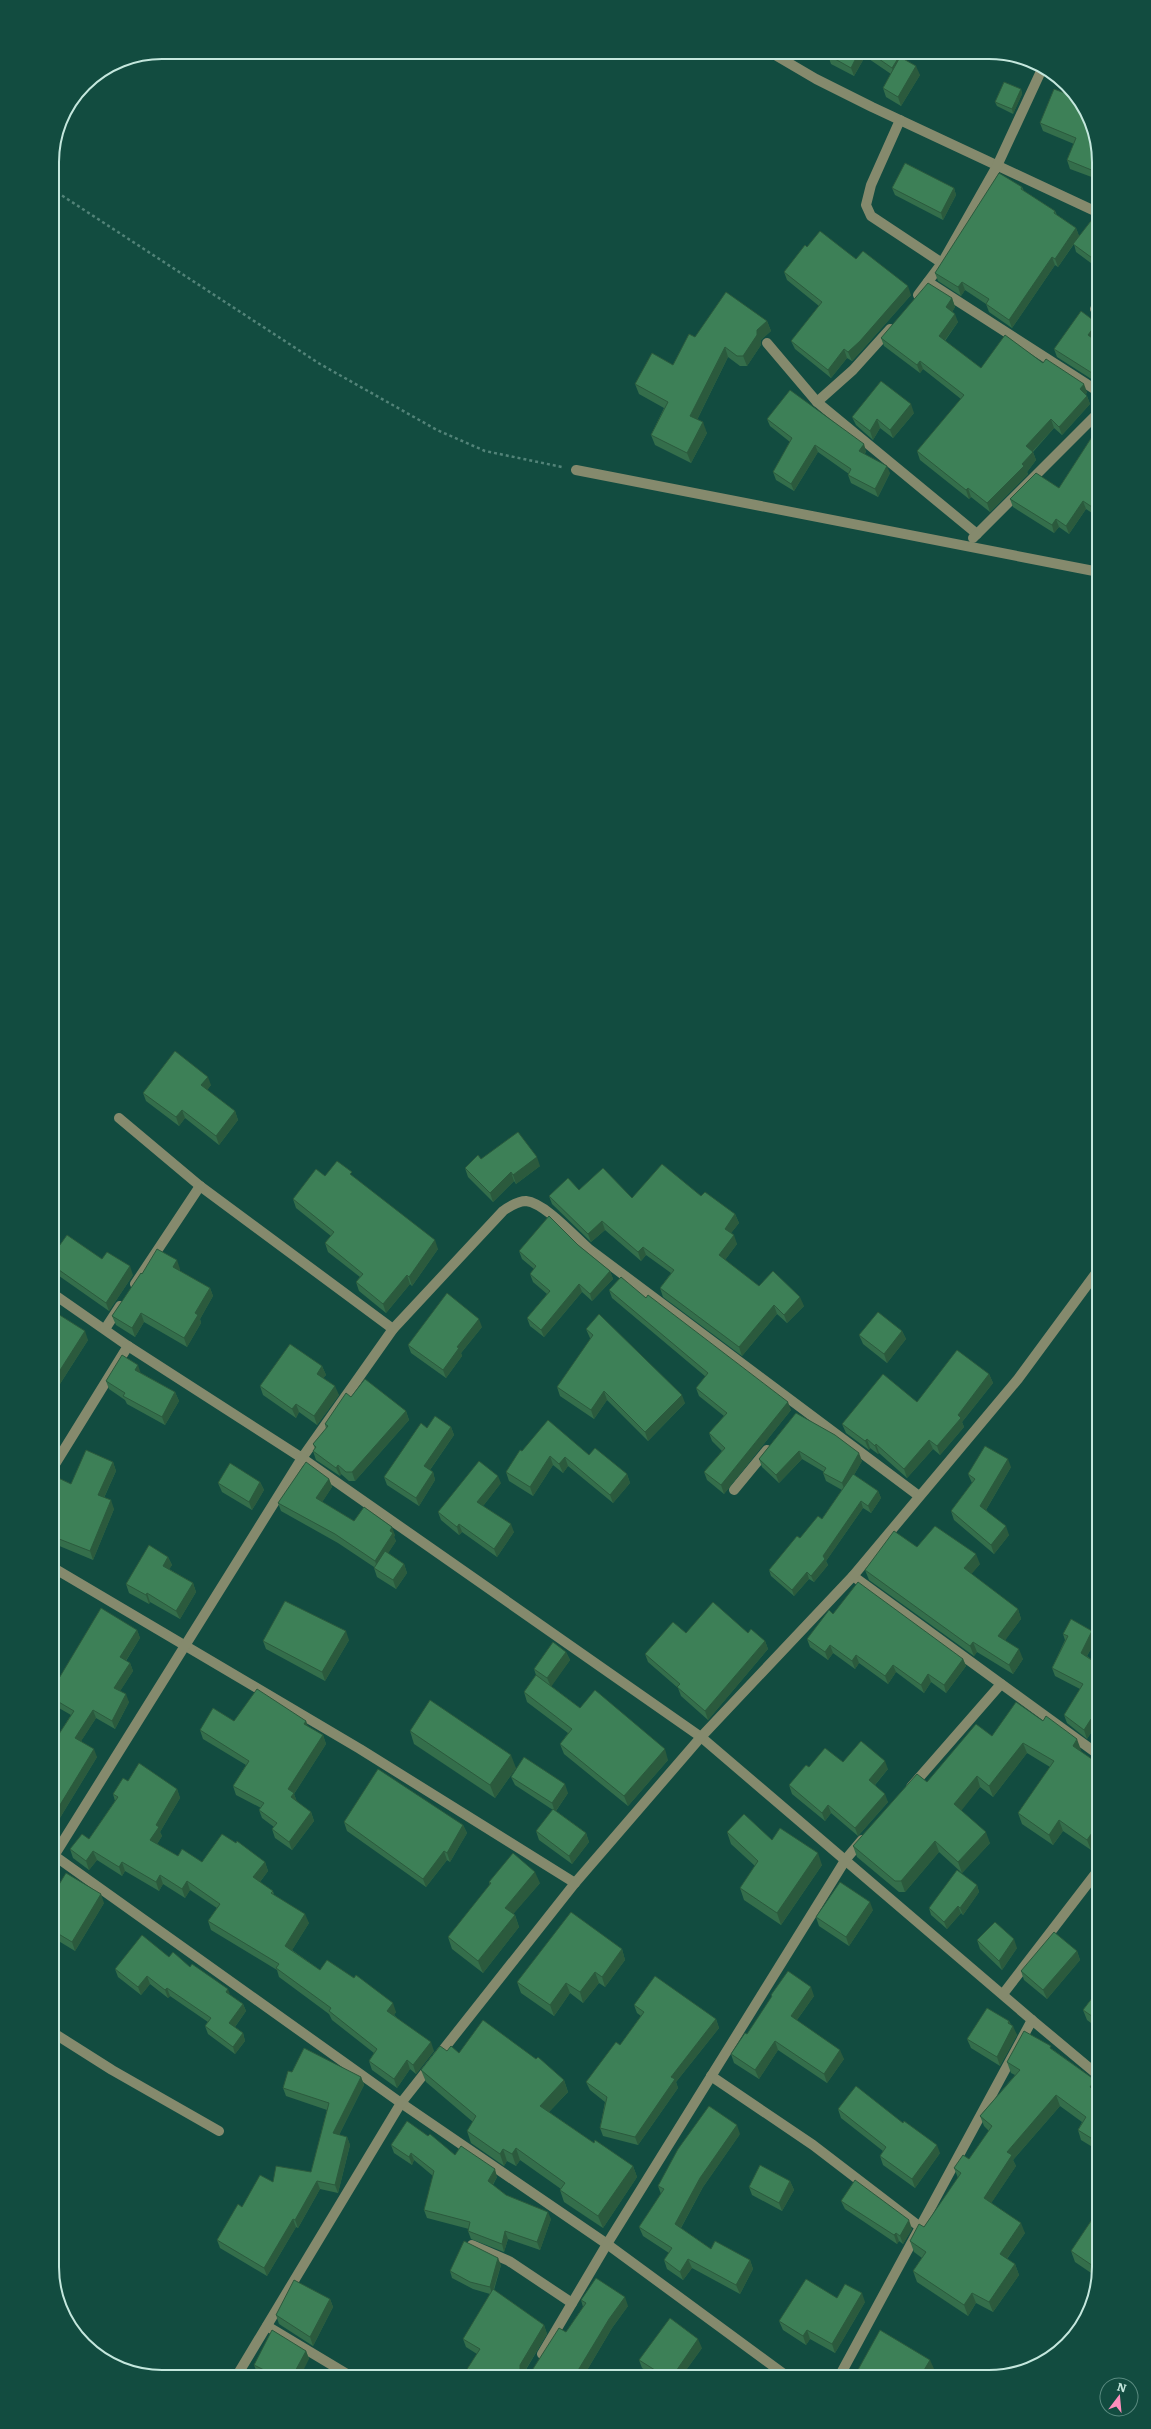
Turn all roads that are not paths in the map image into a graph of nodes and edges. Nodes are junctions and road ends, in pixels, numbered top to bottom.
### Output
1 (790, 59) edge
2 (1040, 73) edge
3 (900, 120) junction
4 (997, 166) junction
5 (1092, 210) edge
6 (942, 264) junction
7 (928, 282) junction
8 (909, 306) edge
9 (899, 318) edge
10 (767, 343) dead end
11 (1092, 387) edge
12 (817, 402) junction
13 (1092, 419) edge
14 (576, 470) road end
15 (977, 534) junction
16 (967, 546) junction
17 (1092, 571) edge
18 (119, 1118) dead end
19 (200, 1186) junction
20 (1092, 1279) edge
21 (59, 1298) edge
22 (105, 1329) junction
23 (393, 1329) junction
24 (128, 1346) junction
25 (772, 1443) edge
26 (59, 1458) edge
27 (302, 1458) junction
28 (734, 1490) dead end
29 (919, 1496) junction
30 (59, 1571) edge
31 (853, 1576) junction
32 (184, 1644) junction
33 (1001, 1684) junction
34 (701, 1737) junction
35 (1092, 1750) edge
36 (902, 1798) edge
37 (871, 1831) edge
38 (59, 1846) edge
39 (846, 1859) junction
40 (59, 1860) edge
41 (1092, 1878) edge
42 (575, 1883) junction
43 (1003, 1994) junction
44 (1032, 2020) junction
45 (59, 2036) edge
46 (1092, 2070) edge
47 (711, 2076) junction
48 (401, 2103) junction
49 (220, 2131) dead end
50 (920, 2227) junction
51 (607, 2244) junction
52 (472, 2246) edge
53 (572, 2303) junction
54 (267, 2326) junction
55 (537, 2364) edge
56 (240, 2370) edge
57 (340, 2370) edge
58 (778, 2370) edge
59 (842, 2370) edge

1 - 3 street
2 - 4 street
3 - 4 street
3 - 6 street
4 - 5 street
4 - 6 street
6 - 7 street
7 - 8 street
7 - 11 street
9 - 12 street
10 - 12 street
12 - 15 street
13 - 15 street
14 - 16 street
15 - 16 street
16 - 17 street
18 - 19 street
19 - 22 street
19 - 23 street
20 - 29 street
21 - 22 street
22 - 24 street
23 - 27 street
23 - 29 street
24 - 26 street
24 - 27 street
25 - 28 street
27 - 32 street
27 - 34 street
29 - 31 street
30 - 32 street
31 - 33 street
31 - 34 street
32 - 38 street
32 - 42 street
33 - 35 street
33 - 36 street
34 - 39 street
34 - 42 street
37 - 39 street
39 - 43 street
39 - 47 street
40 - 48 street
41 - 43 street
42 - 48 street
43 - 44 street
44 - 46 street
44 - 50 street
45 - 49 street
47 - 50 street
47 - 51 street
48 - 51 street
48 - 54 street
50 - 59 street
51 - 53 street
51 - 58 street
52 - 53 street
53 - 55 street
54 - 56 street
54 - 57 street

